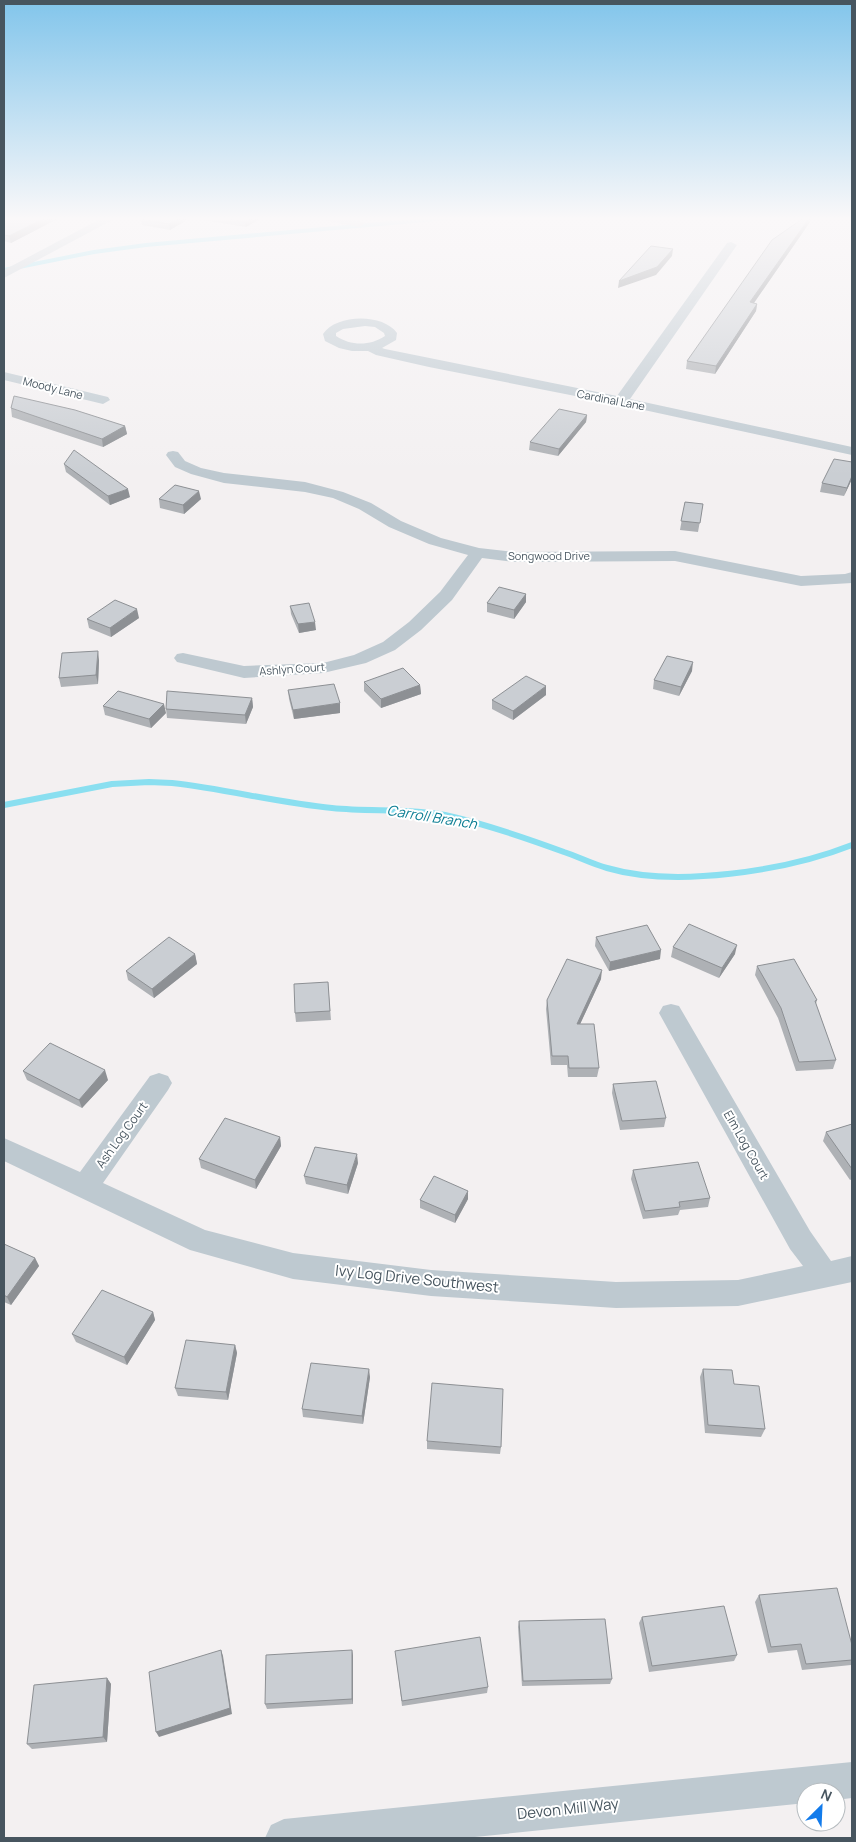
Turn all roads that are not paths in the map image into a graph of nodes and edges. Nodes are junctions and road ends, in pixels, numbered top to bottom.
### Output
1 (690, 303) edge
2 (370, 346) dead end
3 (4, 376) edge
4 (103, 400) dead end
5 (621, 401) junction
6 (852, 451) edge
7 (173, 455) dead end
8 (478, 553) junction
9 (852, 577) edge
10 (183, 658) dead end
11 (671, 1013) dead end
12 (159, 1083) dead end
13 (4, 1149) edge
14 (84, 1187) junction
15 (852, 1269) edge
16 (824, 1274) junction
17 (852, 1780) edge
18 (284, 1838) edge

1 - 5 street
2 - 5 street, Cardinal Lane
3 - 4 street, Moody Lane
5 - 6 street, Cardinal Lane
7 - 8 street, Songwood Drive
8 - 9 street, Songwood Drive
8 - 10 street, Ashlyn Court
11 - 16 street, Elm Log Court
12 - 14 street, Ash Log Court
13 - 14 street, Ivy Log Drive Southwest
14 - 16 street, Ivy Log Drive Southwest
15 - 16 street, Ivy Log Drive Southwest
17 - 18 street, Devon Mill Way

